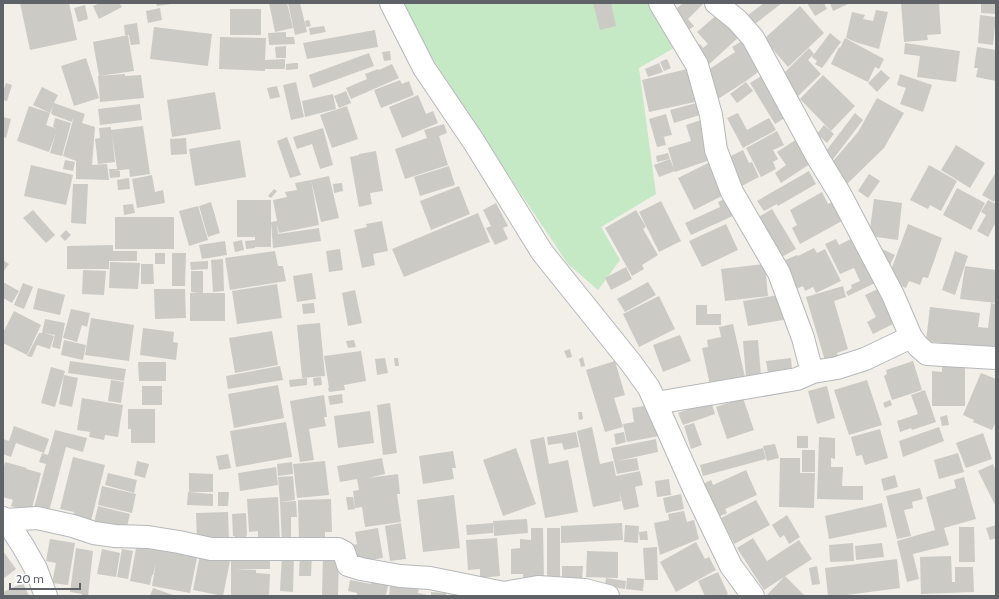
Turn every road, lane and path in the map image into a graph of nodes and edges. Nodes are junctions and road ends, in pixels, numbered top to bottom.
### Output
1 (391, 3) edge
2 (660, 3) edge
3 (716, 3) edge
4 (911, 337) junction
5 (996, 358) edge
6 (813, 372) junction
7 (656, 403) junction
8 (4, 519) edge
9 (46, 596) edge
10 (608, 596) edge
11 (753, 596) edge

1 - 7 street
2 - 6 street
3 - 4 street
4 - 5 street
4 - 6 street
6 - 7 street
7 - 11 street
8 - 9 street
8 - 10 street

